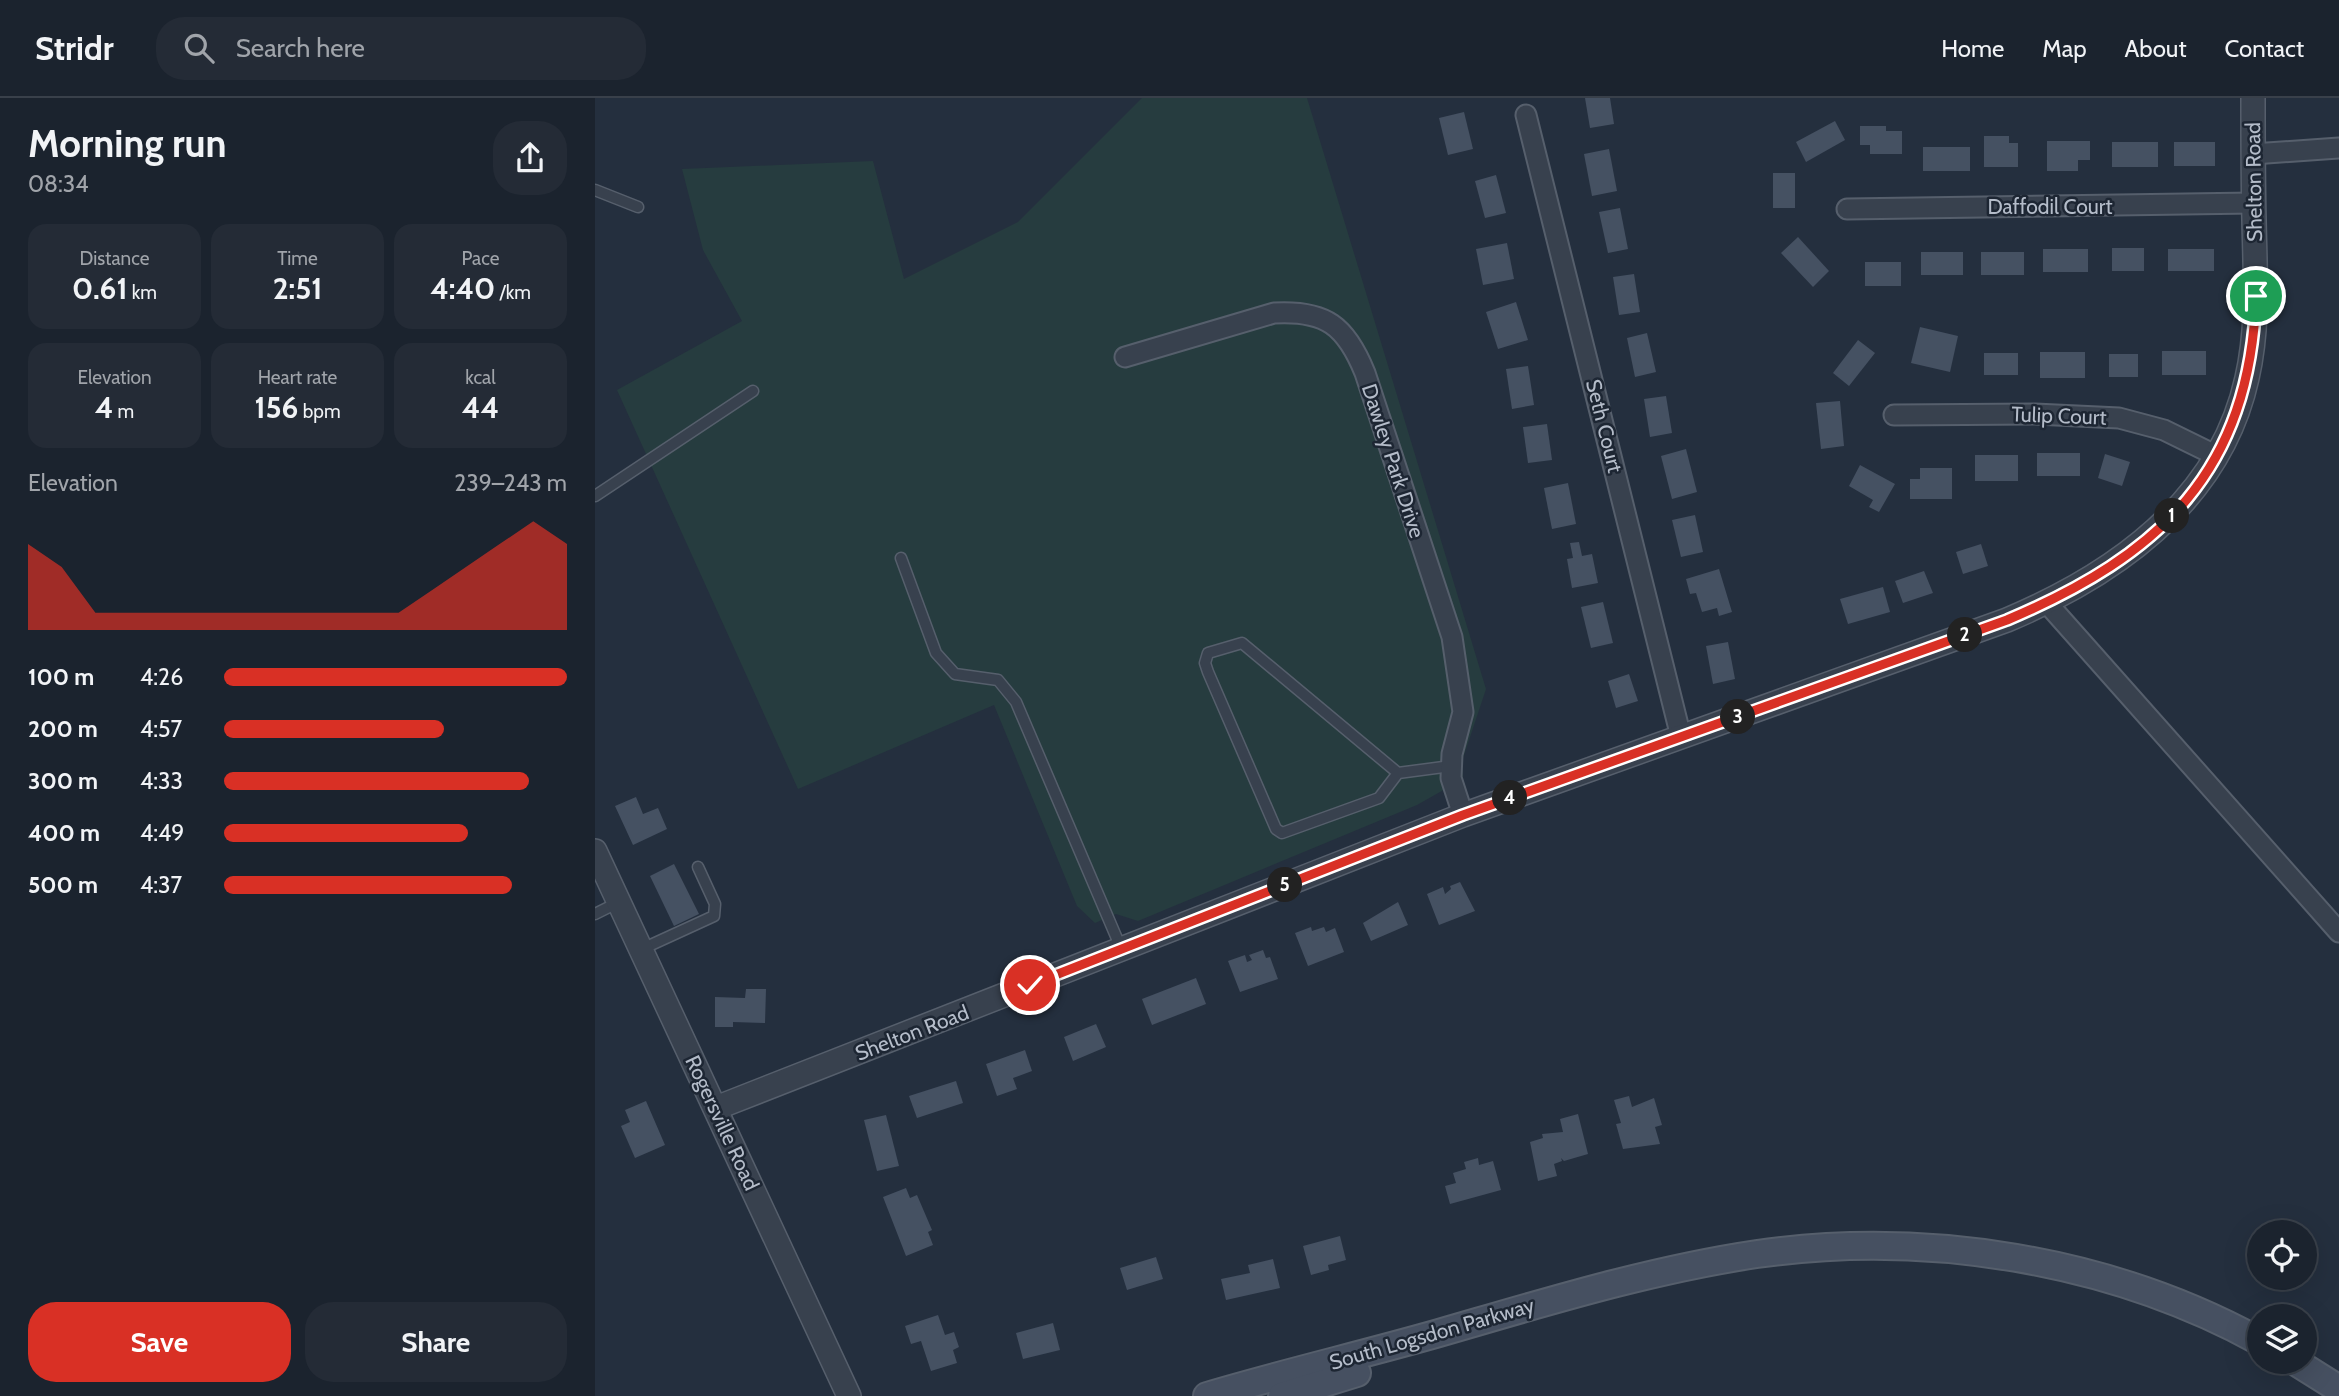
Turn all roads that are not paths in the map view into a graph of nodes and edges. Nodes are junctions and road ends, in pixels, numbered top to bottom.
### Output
1 (2253, 98) edge
2 (1526, 115) dead end
3 (2339, 148) edge
4 (2253, 154) junction
5 (595, 190) edge
6 (2253, 203) junction
7 (638, 207) dead end
8 (1847, 209) dead end
9 (1125, 357) dead end
10 (753, 391) dead end
11 (1894, 415) dead end
12 (2217, 456) junction
13 (595, 496) edge
14 (901, 558) dead end
15 (2047, 603) junction
16 (1681, 737) junction
17 (1451, 766) junction
18 (1398, 774) junction
19 (1463, 815) junction
20 (595, 851) edge
21 (698, 867) dead end
22 (619, 902) junction
23 (595, 915) edge
24 (2339, 932) edge
25 (1121, 948) junction
26 (642, 949) junction
27 (716, 1108) junction
28 (1658, 1275) junction
29 (2247, 1335) edge
30 (2315, 1374) edge
31 (2339, 1389) edge
32 (849, 1396) edge
33 (1207, 1396) edge
34 (1282, 1396) edge

1 - 4 street, Shelton Road
2 - 16 street, Seth Court
3 - 4 street
4 - 6 street, Shelton Road
5 - 7 lane
6 - 8 street, Daffodil Court
6 - 12 street, Shelton Road
9 - 17 street, Dawley Park Drive
10 - 13 lane
11 - 12 street, Tulip Court
12 - 15 street, Shelton Road
14 - 25 lane
15 - 16 street, Shelton Road
15 - 24 street
16 - 19 street, Shelton Road
17 - 18 lane
17 - 19 street, Dawley Park Drive
18 - 18 lane
19 - 25 street, Shelton Road
20 - 22 street, Rogersville Road
21 - 26 lane
22 - 23 lane
22 - 26 street, Rogersville Road
25 - 27 street, Shelton Road
26 - 27 street, Rogersville Road
27 - 32 street, Rogersville Road
28 - 29 main road, South Logsdon Parkway
28 - 33 main road, South Logsdon Parkway
28 - 34 main road, South Logsdon Parkway
30 - 31 main road

